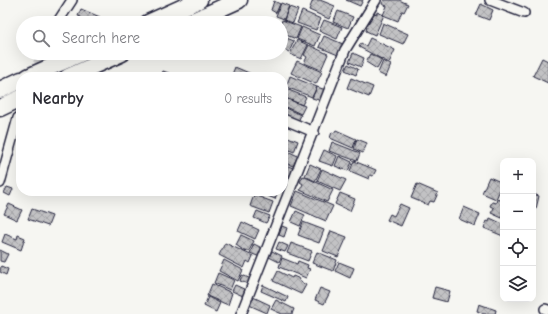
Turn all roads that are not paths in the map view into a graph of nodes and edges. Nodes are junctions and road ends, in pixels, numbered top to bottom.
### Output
1 (72, 0) edge
2 (199, 0) edge
3 (239, 0) edge
4 (376, 0) edge
5 (490, 0) edge
6 (524, 13) dead end
7 (62, 16) edge
8 (164, 16) edge
9 (204, 16) edge
10 (66, 60) edge
11 (106, 60) edge
12 (39, 72) edge
13 (79, 72) edge
14 (16, 82) edge
15 (0, 90) edge
16 (16, 100) edge
17 (0, 108) edge
18 (288, 121) edge
19 (16, 125) edge
20 (314, 132) junction
21 (0, 183) edge
22 (288, 194) edge
23 (287, 196) edge
24 (241, 314) edge

1 - 7 street
2 - 8 highway
3 - 9 highway
4 - 20 street
5 - 6 street
10 - 12 highway
11 - 13 highway
14 - 15 highway
16 - 17 highway
18 - 20 street
19 - 21 street
20 - 22 street
23 - 24 street

